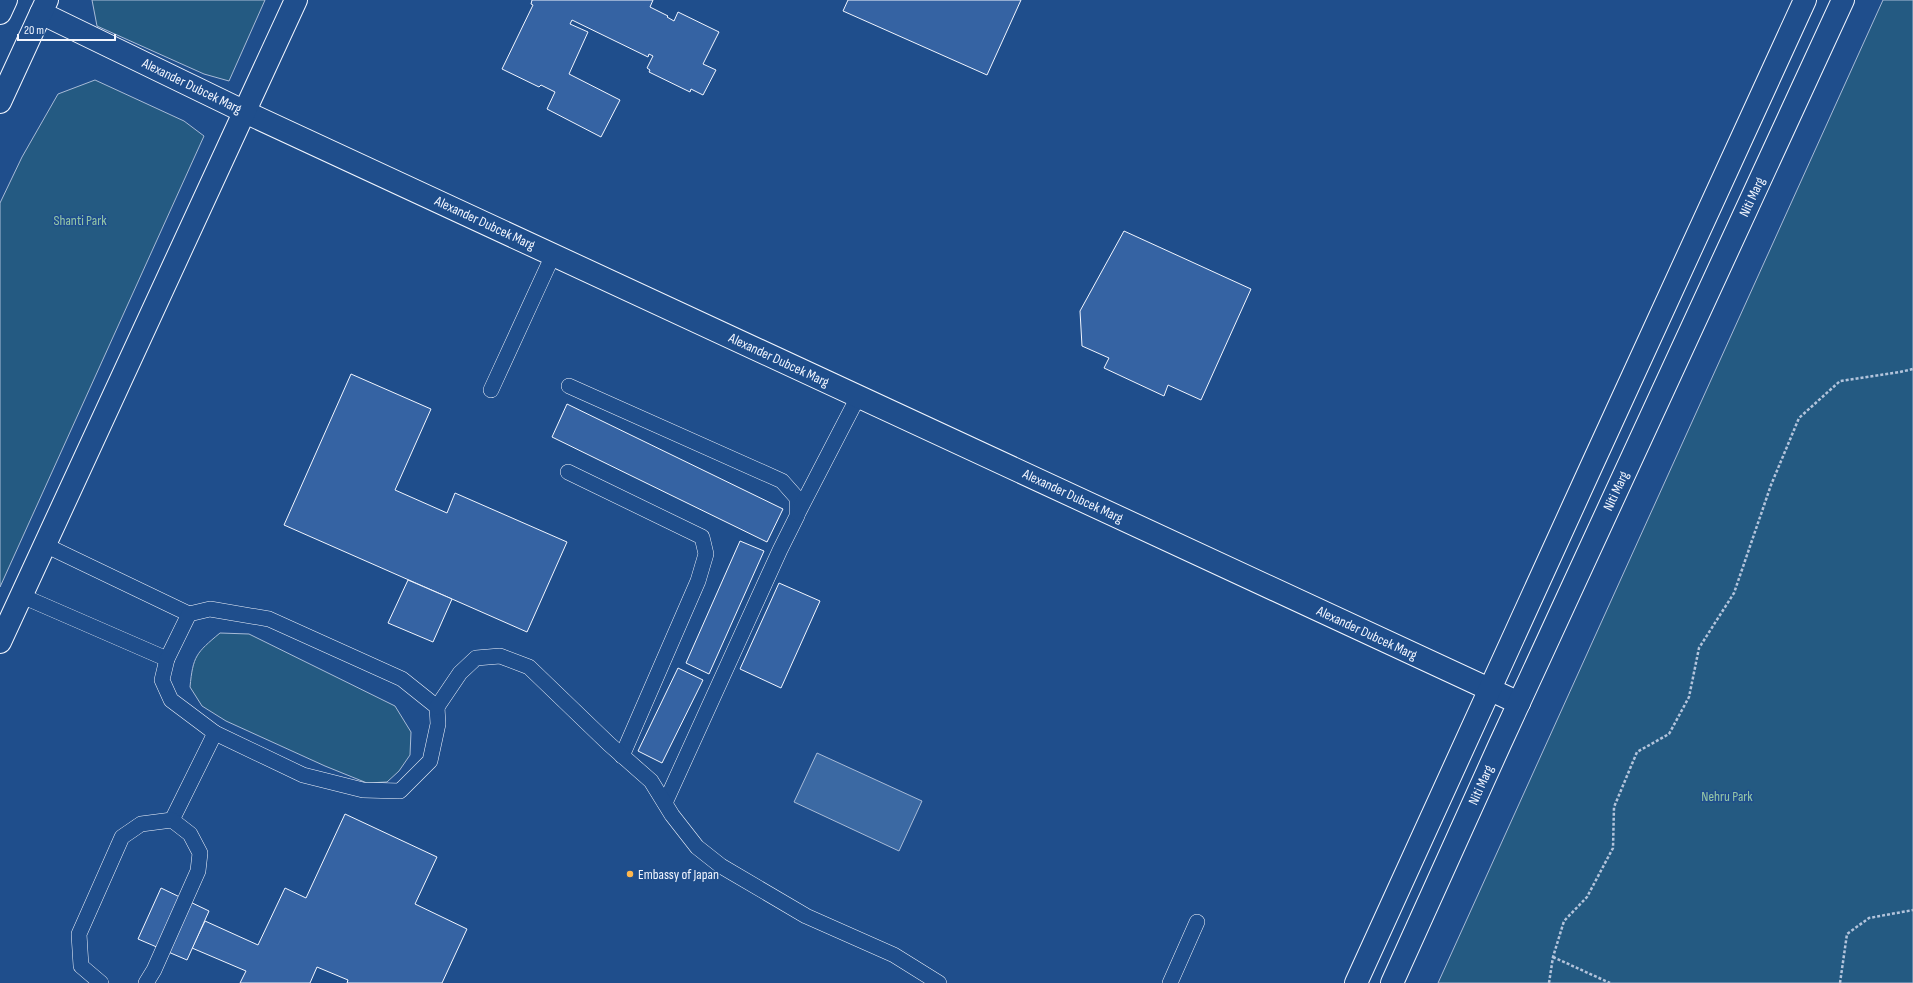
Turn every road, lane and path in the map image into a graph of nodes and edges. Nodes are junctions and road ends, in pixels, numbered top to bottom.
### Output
1 (6, 0) edge
2 (296, 0) edge
3 (1805, 0) edge
4 (1842, 0) edge
5 (44, 7) edge
6 (0, 13) edge
7 (0, 102) edge
8 (245, 112) junction
9 (553, 255) junction
10 (1913, 369) edge
11 (569, 386) dead end
12 (491, 390) dead end
13 (858, 397) junction
14 (568, 472) dead end
15 (797, 516) junction
16 (45, 545) junction
17 (22, 596) junction
18 (189, 614) junction
19 (0, 642) edge
20 (167, 659) junction
21 (1490, 690) junction
22 (1519, 703) junction
23 (437, 707) junction
24 (215, 733) junction
25 (622, 756) junction
26 (665, 803) junction
27 (172, 820) junction
28 (1913, 910) edge
29 (1197, 922) dead end
30 (1553, 957) junction
31 (101, 983) edge
32 (146, 983) edge
33 (939, 983) edge
34 (1170, 983) edge
35 (1356, 983) edge
36 (1392, 983) edge
37 (1549, 983) edge
38 (1610, 983) edge
39 (1840, 983) edge

1 - 6 street
2 - 8 street
3 - 21 street
4 - 22 street, Niti Marg
5 - 7 street
5 - 8 street, Alexander Dubcek Marg
8 - 9 street, Alexander Dubcek Marg
8 - 16 street
9 - 12 lane
9 - 13 street, Alexander Dubcek Marg
10 - 30 path
11 - 15 lane
13 - 15 lane
13 - 21 street, Alexander Dubcek Marg
14 - 25 lane
15 - 26 lane
16 - 17 street
16 - 18 lane
17 - 19 street
17 - 20 lane
18 - 20 lane
18 - 23 lane
20 - 24 lane
21 - 22 street, Alexander Dubcek Marg
21 - 35 street
22 - 36 street, Niti Marg
23 - 24 lane
23 - 25 lane
24 - 27 lane
25 - 26 lane
26 - 33 lane
27 - 31 lane
27 - 32 lane
28 - 39 path
29 - 34 lane
30 - 37 path
30 - 38 path

